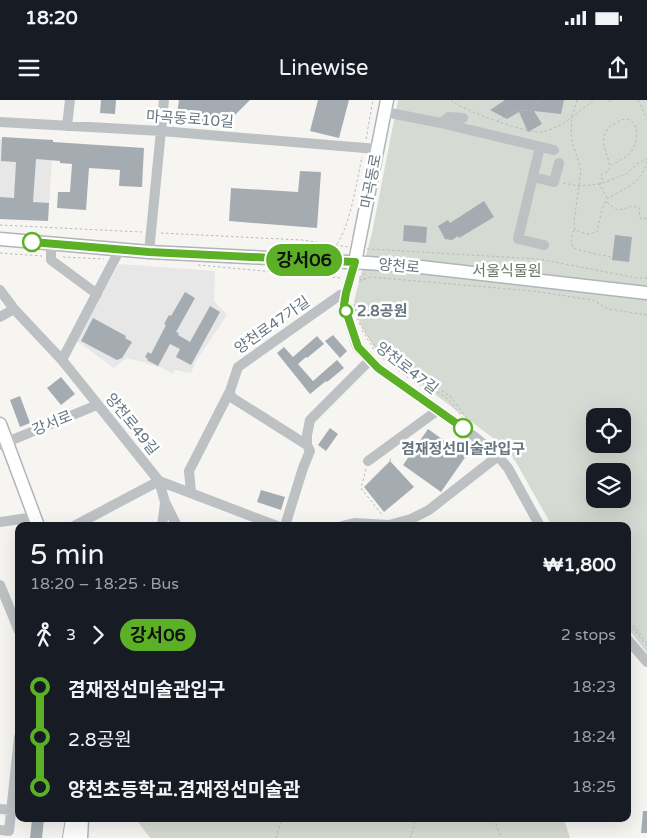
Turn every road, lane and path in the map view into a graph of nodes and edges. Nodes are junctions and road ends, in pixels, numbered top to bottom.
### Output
1 (70, 100) edge
2 (164, 100) edge
3 (373, 100) edge
4 (451, 100) edge
5 (538, 100) edge
6 (577, 100) edge
7 (594, 100) edge
8 (609, 100) edge
9 (638, 100) edge
10 (611, 103) dead end
11 (386, 106) edge
12 (572, 116) junction
13 (463, 118) dead end
14 (647, 119) edge
15 (0, 122) edge
16 (498, 122) junction
17 (441, 123) junction
18 (67, 126) junction
19 (161, 131) junction
20 (540, 147) junction
21 (364, 148) junction
22 (377, 149) junction
23 (554, 150) dead end
24 (647, 160) edge
25 (559, 163) dead end
26 (611, 165) junction
27 (533, 177) junction
28 (554, 182) junction
29 (600, 184) junction
30 (579, 186) junction
31 (608, 198) junction
32 (606, 201) junction
33 (647, 219) edge
34 (0, 225) edge
35 (574, 230) junction
36 (151, 232) junction
37 (0, 239) edge
38 (337, 245) junction
39 (544, 245) dead end
40 (358, 248) junction
41 (51, 250) junction
42 (149, 252) junction
43 (0, 253) edge
44 (117, 254) junction
45 (611, 257) dead end
46 (332, 261) junction
47 (355, 262) junction
48 (193, 264) dead end
49 (370, 277) junction
50 (647, 278) edge
51 (354, 281) junction
52 (0, 290) edge
53 (346, 293) junction
54 (647, 293) edge
55 (97, 294) junction
56 (354, 304) dead end
57 (14, 309) junction
58 (647, 315) edge
59 (0, 317) edge
60 (62, 360) junction
61 (370, 360) junction
62 (230, 391) junction
63 (97, 405) junction
64 (438, 410) junction
65 (0, 424) edge
66 (470, 424) dead end
67 (492, 439) dead end
68 (3, 443) edge
69 (307, 445) junction
70 (498, 456) junction
71 (368, 461) joint
72 (514, 461) dead end
73 (159, 481) junction
74 (191, 492) junction
75 (166, 502) junction
76 (384, 512) dead end
77 (381, 513) junction
78 (0, 522) edge
79 (37, 522) edge
80 (82, 522) edge
81 (163, 522) edge
82 (175, 522) edge
83 (267, 522) edge
84 (286, 522) edge
85 (387, 522) edge
86 (400, 522) edge
87 (538, 522) edge
88 (0, 585) edge
89 (5, 609) edge
90 (15, 625) edge
91 (631, 626) edge
92 (631, 627) edge
93 (631, 643) edge
94 (647, 643) edge
95 (647, 646) edge
96 (647, 662) edge
97 (15, 774) edge
98 (0, 809) edge
99 (11, 810) junction
100 (68, 822) edge
101 (73, 822) edge
102 (82, 822) edge
103 (281, 822) edge
104 (414, 822) edge
105 (495, 822) edge
106 (0, 830) edge
107 (65, 838) edge
108 (70, 838) edge
109 (81, 838) edge
110 (276, 838) edge
111 (410, 838) edge
112 (501, 838) edge

1 - 18 street
2 - 19 street
3 - 21 path
4 - 16 path
5 - 16 path
6 - 12 path
7 - 12 path
8 - 10 path
9 - 14 path
11 - 17 street
11 - 22 main road, 마곡동로
12 - 16 path
12 - 30 path
13 - 17 street
15 - 18 street, 마곡동로10길
17 - 20 street
18 - 19 street, 마곡동로10길
19 - 21 street, 마곡동로10길
19 - 36 street
20 - 23 street
20 - 27 street
21 - 22 street, 마곡동로10길
21 - 38 path
22 - 40 main road, 마곡동로
24 - 29 path
24 - 31 path
25 - 28 street
26 - 26 path
26 - 29 path
27 - 28 street
27 - 39 street
28 - 30 path
29 - 30 path
29 - 31 path
30 - 35 path
31 - 32 path
32 - 33 path
32 - 35 path
34 - 36 path
35 - 45 path
36 - 38 path
36 - 42 street
37 - 41 main road, 양천로
38 - 40 path
38 - 46 path
40 - 47 main road, 마곡동로
40 - 50 path
41 - 43 path
41 - 44 main road, 양천로
41 - 44 path
41 - 55 street
42 - 44 main road, 양천로
42 - 46 main road, 양천로
44 - 55 street
46 - 47 main road, 양천로
47 - 51 street, 양천로47길
47 - 54 main road, 양천로
48 - 51 path
49 - 51 path
49 - 51 path
49 - 58 path
51 - 53 street, 양천로47길
52 - 57 street, 양천로49길
53 - 61 street, 양천로47길
53 - 62 street, 양천로47가길
55 - 60 street
56 - 66 path
57 - 59 street
57 - 60 street, 양천로49길
60 - 63 street, 양천로49길
61 - 64 street, 양천로47길
61 - 69 street
62 - 69 street
62 - 74 street, 양천로47가길
63 - 68 street, 강서로
63 - 73 street, 양천로49길
64 - 70 street, 양천로47길
64 - 71 street, 양천로47길
65 - 68 main road
67 - 72 path
68 - 79 main road
69 - 84 street
70 - 86 street
70 - 87 street, 양천로47길
71 - 77 path
73 - 74 street
73 - 75 street
73 - 80 street
74 - 83 street
75 - 81 street
75 - 82 street
76 - 77 path
77 - 85 path
78 - 79 street
88 - 89 street
89 - 90 street
91 - 94 path
92 - 95 path
93 - 96 street
97 - 99 street
98 - 99 street
99 - 106 street
100 - 107 main road
101 - 108 highway
102 - 109 main road
103 - 110 path
104 - 111 path
105 - 112 path

